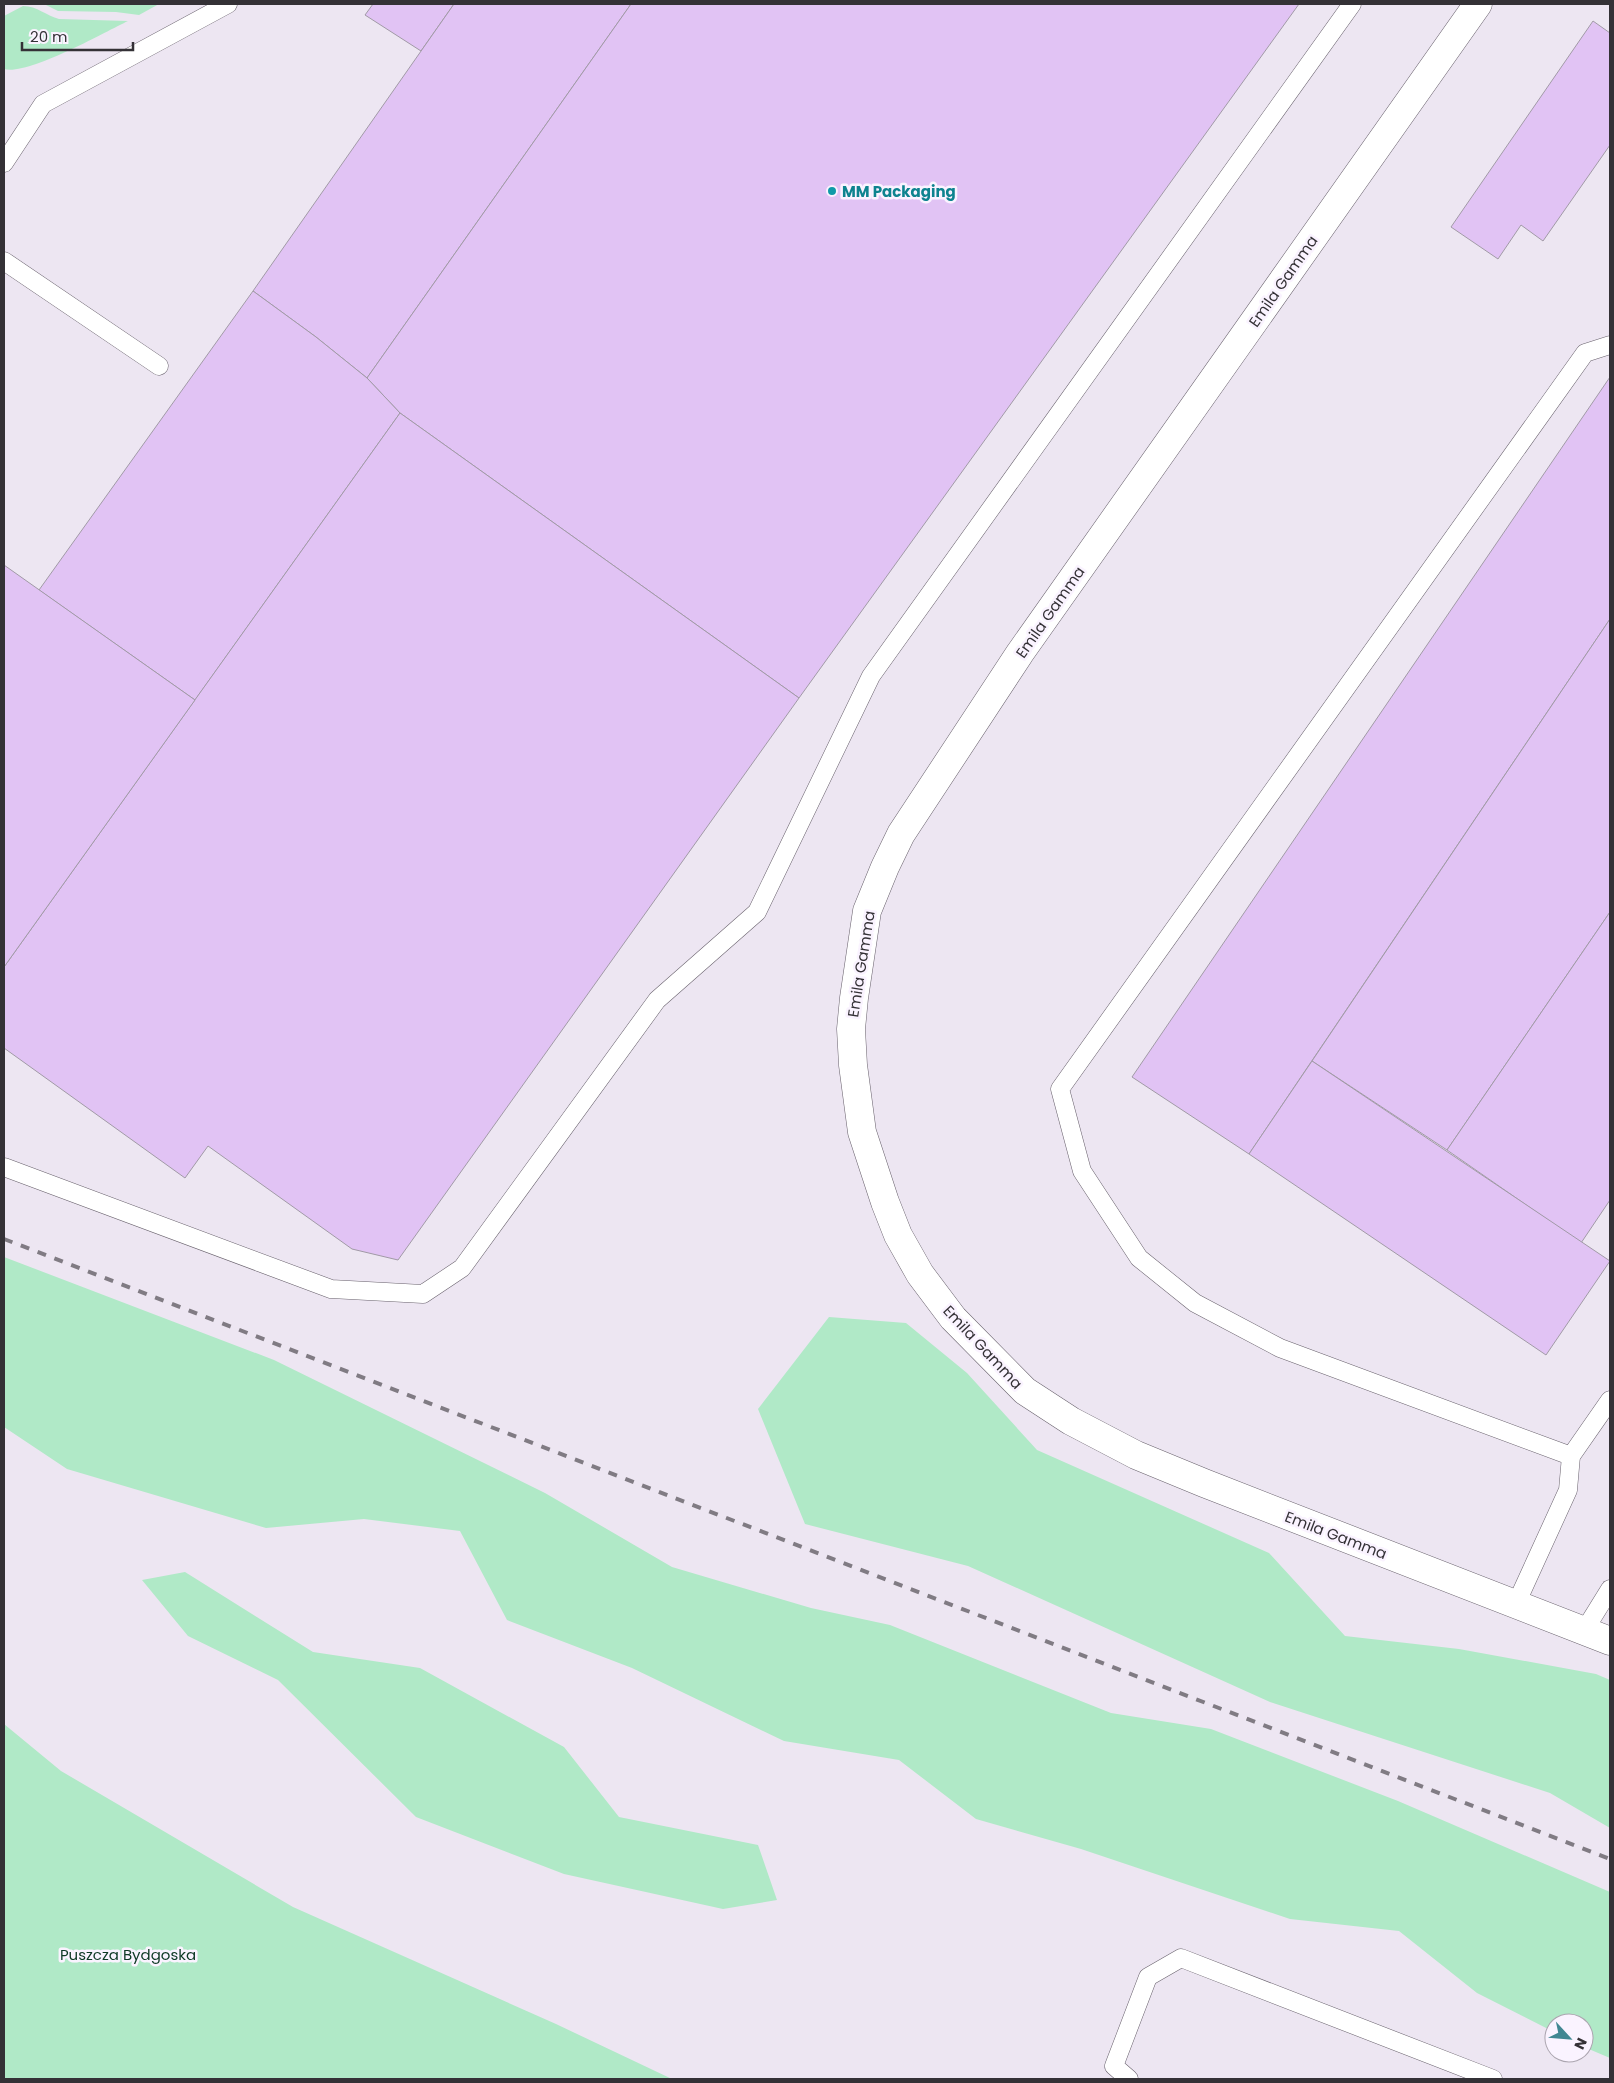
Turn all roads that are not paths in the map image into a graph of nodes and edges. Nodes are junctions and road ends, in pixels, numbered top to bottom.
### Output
1 (228, 4) edge
2 (1352, 4) edge
3 (1478, 4) edge
4 (4, 163) edge
5 (4, 261) edge
6 (1610, 345) edge
7 (159, 366) dead end
8 (4, 1167) edge
9 (1610, 1400) edge
10 (1571, 1456) junction
11 (1610, 1589) edge
12 (1516, 1604) junction
13 (1584, 1631) junction
14 (1610, 1641) edge
15 (1129, 2079) edge
16 (1494, 2079) edge

1 - 4 lane
2 - 8 lane
3 - 12 street, Emila Gamma
5 - 7 lane
6 - 10 lane
9 - 10 lane
10 - 12 lane
11 - 13 lane
12 - 13 street, Emila Gamma
13 - 14 street, Emila Gamma
15 - 16 lane

